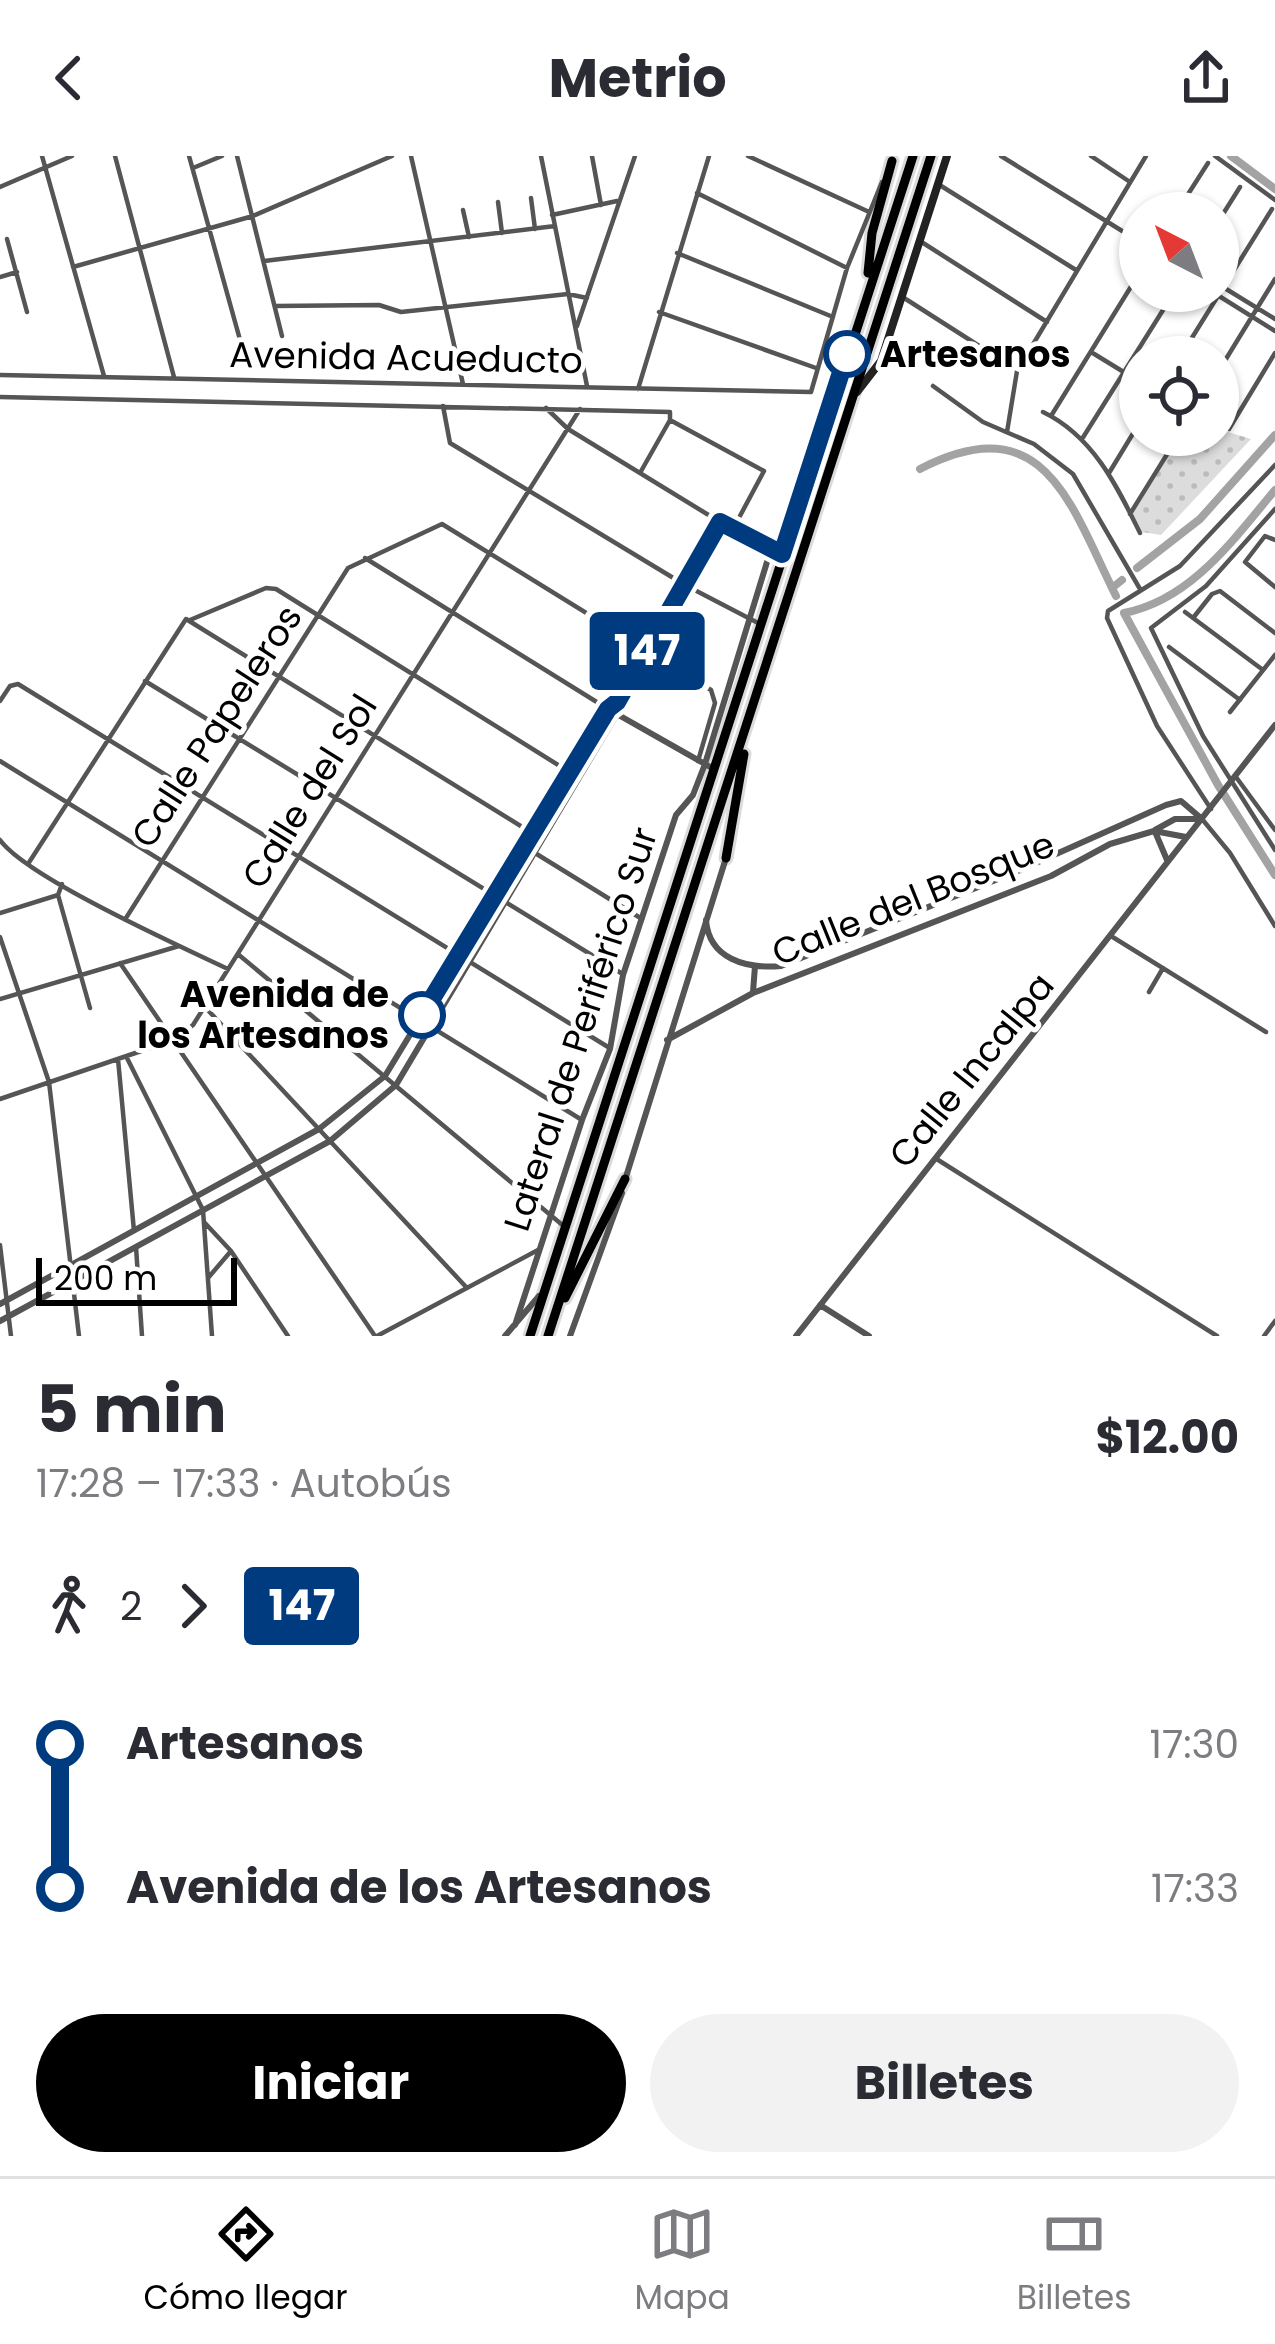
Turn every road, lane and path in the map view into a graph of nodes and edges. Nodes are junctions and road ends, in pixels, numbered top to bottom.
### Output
1 (42, 156) edge
2 (72, 156) edge
3 (115, 156) edge
4 (189, 156) edge
5 (222, 156) edge
6 (237, 156) edge
7 (392, 156) edge
8 (411, 156) edge
9 (541, 156) edge
10 (592, 156) edge
11 (635, 156) edge
12 (709, 156) edge
13 (748, 156) edge
14 (913, 156) edge
15 (932, 156) edge
16 (947, 156) edge
17 (1001, 156) edge
18 (1091, 156) edge
19 (1215, 156) edge
20 (1144, 157) edge
21 (889, 158) edge
22 (1208, 163) dead end
23 (45, 167) junction
24 (193, 169) junction
25 (1130, 182) junction
26 (938, 184) junction
27 (1240, 187) dead end
28 (0, 188) edge
29 (1190, 192) edge
30 (1237, 192) edge
31 (698, 193) junction
32 (531, 198) dead end
33 (619, 200) junction
34 (1275, 200) edge
35 (497, 202) dead end
36 (601, 205) junction
37 (1272, 209) edge
38 (463, 210) dead end
39 (867, 212) junction
40 (552, 215) junction
41 (254, 216) junction
42 (1108, 220) junction
43 (555, 226) junction
44 (1119, 228) edge
45 (535, 229) junction
46 (208, 230) junction
47 (502, 233) junction
48 (469, 237) junction
49 (7, 238) dead end
50 (920, 241) junction
51 (430, 242) junction
52 (140, 249) junction
53 (677, 253) junction
54 (1239, 259) edge
55 (264, 261) junction
56 (73, 267) junction
57 (847, 268) junction
58 (1078, 271) junction
59 (17, 272) junction
60 (0, 277) edge
61 (1275, 279) edge
62 (866, 291) junction
63 (568, 294) junction
64 (901, 296) junction
65 (1239, 297) edge
66 (587, 298) junction
67 (275, 306) junction
68 (1119, 306) edge
69 (444, 308) junction
70 (1257, 308) junction
71 (1239, 309) edge
72 (27, 312) dead end
73 (658, 312) junction
74 (833, 317) junction
75 (1252, 317) junction
76 (1275, 320) edge
77 (1047, 322) junction
78 (1275, 331) edge
79 (576, 332) junction
80 (283, 336) dead end
81 (1239, 338) edge
82 (242, 347) dead end
83 (1091, 352) junction
84 (1275, 353) edge
85 (815, 368) junction
86 (1119, 369) edge
87 (1018, 370) junction
88 (0, 374) edge
89 (104, 377) junction
90 (175, 379) junction
91 (1119, 382) edge
92 (463, 385) junction
93 (933, 386) dead end
94 (587, 388) junction
95 (638, 389) junction
96 (856, 393) junction
97 (0, 398) edge
98 (443, 406) junction
99 (546, 409) junction
100 (580, 409) junction
101 (1043, 412) dead end
102 (1239, 412) edge
103 (670, 416) junction
104 (1052, 416) junction
105 (568, 429) junction
106 (1007, 432) junction
107 (1082, 439) junction
108 (1119, 456) edge
109 (1166, 456) edge
110 (1275, 465) edge
111 (1109, 472) junction
112 (640, 473) junction
113 (531, 491) junction
114 (1275, 509) edge
115 (1130, 514) junction
116 (720, 522) junction
117 (733, 529) junction
118 (1140, 533) dead end
119 (1275, 540) edge
120 (771, 549) junction
121 (492, 553) junction
122 (782, 554) junction
123 (364, 558) junction
124 (685, 585) junction
125 (1275, 586) edge
126 (1140, 590) junction
127 (1185, 612) dead end
128 (452, 615) junction
129 (318, 616) junction
130 (1193, 618) junction
131 (748, 619) junction
132 (188, 620) junction
133 (760, 624) junction
134 (1275, 633) edge
135 (1169, 646) dead end
136 (648, 650) junction
137 (1275, 655) edge
138 (1263, 670) junction
139 (414, 676) junction
140 (279, 678) junction
141 (145, 681) junction
142 (1240, 700) junction
143 (0, 701) edge
144 (613, 711) junction
145 (1230, 712) dead end
146 (749, 719) junction
147 (1275, 725) edge
148 (374, 738) junction
149 (240, 740) junction
150 (107, 741) junction
151 (0, 760) edge
152 (706, 765) junction
153 (569, 772) junction
154 (580, 778) junction
155 (1232, 782) junction
156 (201, 799) junction
157 (336, 799) junction
158 (68, 802) junction
159 (1166, 805) junction
160 (1214, 805) junction
161 (1202, 819) junction
162 (1275, 830) edge
163 (1154, 831) junction
164 (532, 833) junction
165 (1186, 837) junction
166 (0, 840) edge
167 (1275, 850) edge
168 (535, 854) junction
169 (726, 858) joint
170 (298, 859) junction
171 (162, 861) junction
172 (1168, 863) junction
173 (28, 864) junction
174 (62, 884) junction
175 (58, 895) junction
176 (494, 896) junction
177 (506, 903) junction
178 (0, 914) edge
179 (126, 918) junction
180 (642, 919) junction
181 (259, 920) junction
182 (706, 920) junction
183 (1275, 926) edge
184 (1111, 936) junction
185 (0, 937) edge
186 (179, 946) junction
187 (238, 954) junction
188 (458, 956) junction
189 (120, 963) junction
190 (469, 964) junction
191 (755, 965) junction
192 (228, 968) junction
193 (1162, 968) junction
194 (81, 975) junction
195 (623, 975) junction
196 (1148, 992) dead end
197 (19, 993) junction
198 (753, 993) junction
199 (0, 999) edge
200 (204, 1006) junction
201 (90, 1008) dead end
202 (419, 1020) junction
203 (431, 1027) junction
204 (1266, 1032) dead end
205 (173, 1040) junction
206 (667, 1040) junction
207 (610, 1049) junction
208 (122, 1057) junction
209 (385, 1076) junction
210 (49, 1082) junction
211 (396, 1085) junction
212 (0, 1099) edge
213 (582, 1120) junction
214 (319, 1129) junction
215 (329, 1141) junction
216 (935, 1158) junction
217 (257, 1163) junction
218 (265, 1176) junction
219 (625, 1179) junction
220 (195, 1197) junction
221 (203, 1210) junction
222 (549, 1215) junction
223 (204, 1222) junction
224 (566, 1228) junction
225 (134, 1231) junction
226 (0, 1245) edge
227 (136, 1247) junction
228 (538, 1250) junction
229 (231, 1251) junction
230 (71, 1265) junction
231 (208, 1278) junction
232 (73, 1281) junction
233 (467, 1288) junction
234 (545, 1289) junction
235 (3, 1302) edge
236 (820, 1305) junction
237 (9, 1316) junction
238 (0, 1321) edge
239 (1275, 1321) edge
240 (515, 1324) junction
241 (550, 1330) edge
242 (11, 1336) edge
243 (79, 1336) edge
244 (142, 1336) edge
245 (212, 1336) edge
246 (288, 1336) edge
247 (376, 1336) edge
248 (505, 1336) edge
249 (530, 1336) edge
250 (570, 1336) edge
251 (796, 1336) edge
252 (869, 1336) edge
253 (1217, 1336) edge
254 (1264, 1336) edge

1 - 23 street
2 - 23 street
3 - 52 street
4 - 24 street
5 - 24 street
6 - 41 street
7 - 41 street
8 - 51 street
9 - 40 street
10 - 36 street
11 - 33 street
12 - 31 street
13 - 39 street
14 - 62 highway
15 - 96 highway
16 - 26 main road
17 - 42 street
18 - 25 street
19 - 34 street
20 - 25 street
21 - 39 street
21 - 62 highway
22 - 29 street
23 - 28 street
23 - 56 street
24 - 46 street
25 - 42 street
26 - 50 main road
26 - 58 street
27 - 30 street
31 - 53 street
31 - 57 street
32 - 45 street
33 - 36 street
33 - 66 street
35 - 47 street
36 - 40 street
37 - 54 street
38 - 48 street
39 - 57 street
40 - 43 street
41 - 46 street
41 - 55 street
42 - 44 street
42 - 58 street
43 - 45 street
43 - 63 street
45 - 47 street
46 - 52 street
46 - 82 street
47 - 48 street
48 - 51 street
49 - 59 street
50 - 64 main road
50 - 77 street
51 - 55 street
51 - 69 street
52 - 56 street
52 - 90 street
53 - 73 street
53 - 74 street
55 - 67 street
56 - 89 street
57 - 74 street
58 - 77 street
59 - 60 street
59 - 72 street
61 - 70 street
62 - 122 highway
63 - 66 street
63 - 69 street
63 - 79 street
64 - 87 street
64 - 96 main road
65 - 70 street
66 - 79 street
67 - 69 street
67 - 80 street
68 - 83 street
69 - 92 street
70 - 75 street
70 - 76 street
71 - 75 street
73 - 85 street
73 - 95 street
74 - 85 street
75 - 78 street
75 - 81 street
77 - 87 street
79 - 94 street
83 - 86 street
83 - 104 street
84 - 102 street
85 - 95 street, Avenida Acueducto
87 - 106 street
88 - 89 street, Avenida Acueducto
89 - 90 street, Avenida Acueducto
90 - 92 street, Avenida Acueducto
91 - 107 street
92 - 94 street, Avenida Acueducto
93 - 106 street
94 - 95 street, Avenida Acueducto
96 - 146 highway
97 - 98 street, Avenida Acueducto
98 - 99 street, Avenida Acueducto
98 - 113 street
99 - 100 street, Avenida Acueducto
99 - 105 street
100 - 103 street, Avenida Acueducto
100 - 105 street, Calle del Sol
101 - 104 street
103 - 112 street
103 - 117 street
104 - 107 street
105 - 112 street
105 - 113 street, Calle del Sol
106 - 126 street
107 - 111 street
108 - 111 street
109 - 115 street
110 - 126 street
111 - 115 street
112 - 116 street
113 - 121 street, Calle del Sol
113 - 124 street
114 - 155 street
115 - 118 street
116 - 117 street
116 - 124 street
117 - 120 street
119 - 125 street
120 - 122 street
120 - 131 street, Lateral de Periférico Sur
121 - 123 street
121 - 128 street, Calle del Sol
121 - 136 street
122 - 133 highway
123 - 128 street
123 - 129 street, Calle Papeleros
124 - 131 street
124 - 136 street
126 - 160 street
127 - 130 street
128 - 139 street, Calle del Sol
128 - 144 street
129 - 132 street
129 - 139 street
129 - 140 street, Calle Papeleros
130 - 134 street
130 - 138 street
131 - 133 street
131 - 152 street, Lateral de Periférico Sur
132 - 140 street
132 - 141 street
133 - 152 highway
135 - 142 street
136 - 144 street
136 - 152 street
137 - 138 street
138 - 142 street
139 - 148 street, Calle del Sol
139 - 153 street
140 - 148 street
140 - 149 street, Calle Papeleros
141 - 149 street
141 - 150 street
142 - 145 street
143 - 150 street
144 - 152 street
144 - 153 street
144 - 154 street
146 - 169 highway
146 - 241 highway
147 - 155 street
148 - 157 street, Calle del Sol
148 - 164 street
149 - 156 street, Calle Papeleros
149 - 157 street
150 - 156 street
150 - 158 street
151 - 158 street
152 - 180 street, Lateral de Periférico Sur
152 - 224 highway
153 - 154 street
153 - 164 street
154 - 168 street
155 - 160 street
155 - 162 street
155 - 167 street
156 - 170 street
156 - 171 street, Calle Papeleros
157 - 170 street, Calle del Sol
157 - 176 street
158 - 171 street
158 - 173 street
159 - 161 street
159 - 163 street
159 - 191 street, Calle del Bosque
160 - 161 street
161 - 163 street
161 - 165 street, Calle Incalpa
161 - 183 street
163 - 165 street, Calle del Bosque
163 - 172 street
163 - 198 street, Calle del Bosque
164 - 176 street
165 - 172 street, Calle Incalpa
166 - 173 street
168 - 177 street
168 - 180 street
169 - 182 street
170 - 181 street, Calle del Sol
170 - 188 street
171 - 179 street, Calle Papeleros
171 - 181 street
172 - 184 street, Calle Incalpa
173 - 174 street
174 - 175 street
174 - 179 street
175 - 178 street
175 - 194 street
176 - 177 street
176 - 188 street
177 - 190 street
177 - 195 street
179 - 186 street
180 - 195 street, Lateral de Periférico Sur
181 - 187 street, Calle del Sol
181 - 202 street
182 - 191 street, Calle del Bosque
182 - 206 street
184 - 193 street
184 - 216 street, Calle Incalpa
185 - 197 street
186 - 189 street
186 - 192 street
187 - 192 street, Calle del Sol
187 - 209 street
188 - 190 street
188 - 202 street
189 - 194 street
189 - 205 street
190 - 203 street
190 - 207 street
191 - 198 street
192 - 200 street, Calle del Sol
193 - 196 street
193 - 204 street
194 - 197 street
194 - 201 street
195 - 207 street, Lateral de Periférico Sur
197 - 199 street
197 - 210 street
198 - 206 street, Calle del Bosque
200 - 205 street, Calle del Sol
200 - 214 street
202 - 203 street
202 - 209 street
203 - 211 street
203 - 213 street
205 - 208 street, Calle del Sol
205 - 217 street
206 - 219 street
207 - 213 street, Lateral de Periférico Sur
208 - 210 street, Calle del Sol
208 - 220 street
208 - 225 street
209 - 211 street
209 - 214 street
210 - 212 street, Calle del Sol
210 - 230 street
211 - 215 street
211 - 222 street
213 - 222 street, Lateral de Periférico Sur
214 - 215 street
214 - 217 street
215 - 218 street
215 - 233 street
216 - 236 street, Calle Incalpa
216 - 253 street
217 - 218 street
217 - 220 street
218 - 221 street
218 - 247 street
219 - 241 highway
219 - 250 street
220 - 221 street
220 - 225 street
221 - 223 street
221 - 227 street
222 - 224 street
222 - 228 street, Lateral de Periférico Sur
223 - 229 street
223 - 231 street
224 - 234 highway
225 - 230 street
226 - 235 street
227 - 232 street
227 - 244 street
228 - 233 street
228 - 240 street, Lateral de Periférico Sur
229 - 231 street
229 - 246 street
230 - 232 street
230 - 235 street
231 - 245 street
232 - 237 street
232 - 243 street
233 - 247 street
234 - 240 street
234 - 249 highway
235 - 237 street
236 - 251 street, Calle Incalpa
236 - 252 street
237 - 238 street
237 - 242 street
239 - 254 street
240 - 248 street

